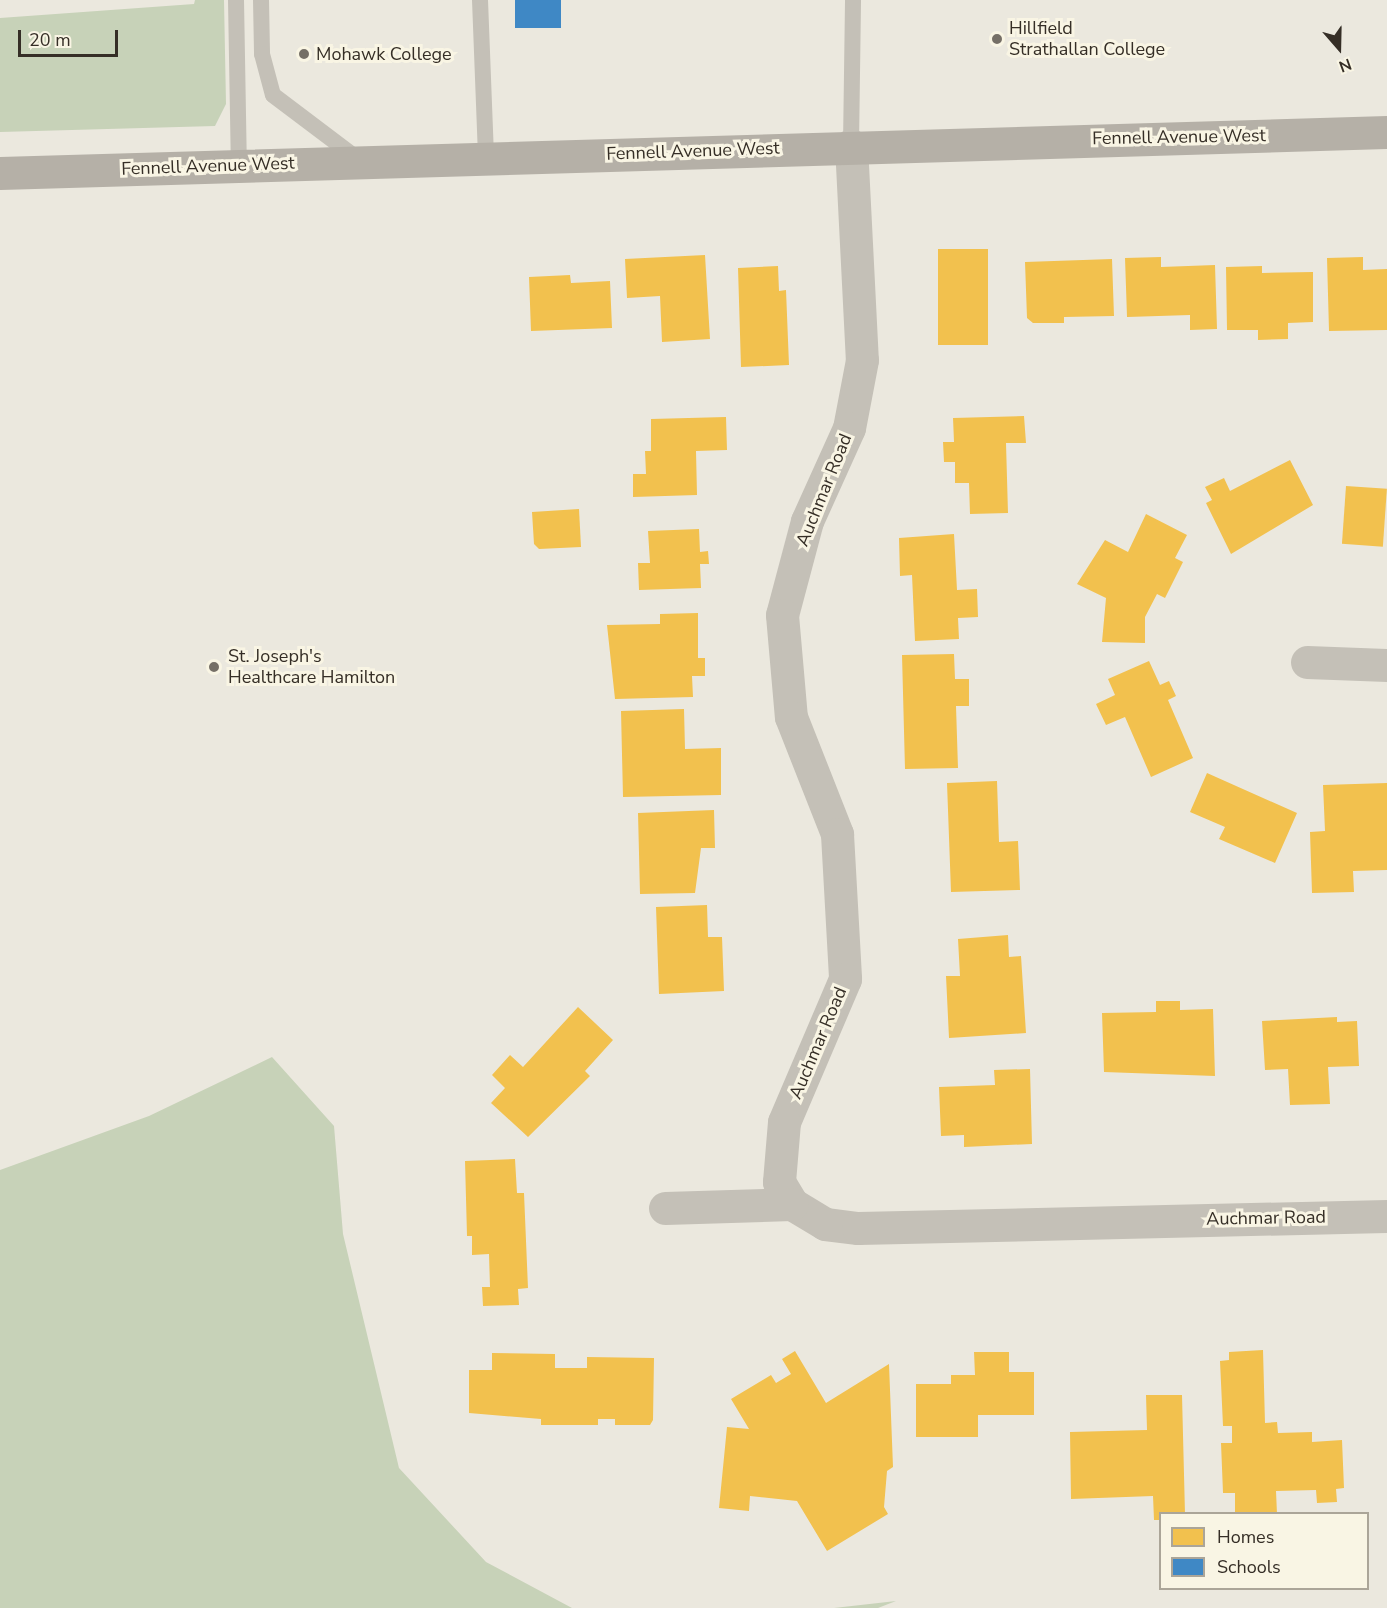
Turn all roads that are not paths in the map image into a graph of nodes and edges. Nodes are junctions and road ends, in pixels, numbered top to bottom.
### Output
1 (236, 0) edge
2 (261, 0) edge
3 (480, 0) edge
4 (853, 0) edge
5 (1387, 132) edge
6 (850, 145) junction
7 (486, 158) junction
8 (360, 160) junction
9 (239, 165) junction
10 (0, 173) edge
11 (1307, 662) dead end
12 (1387, 665) edge
13 (792, 1204) junction
14 (665, 1208) dead end
15 (1387, 1216) edge

1 - 9 lane
2 - 8 lane
3 - 7 lane
4 - 6 lane
5 - 6 main road, Fennell Avenue West
6 - 7 main road, Fennell Avenue West
6 - 13 street, Auchmar Road
7 - 8 main road, Fennell Avenue West
8 - 9 main road, Fennell Avenue West
9 - 10 main road, Fennell Avenue West
11 - 12 street
13 - 14 street
13 - 15 street, Auchmar Road

